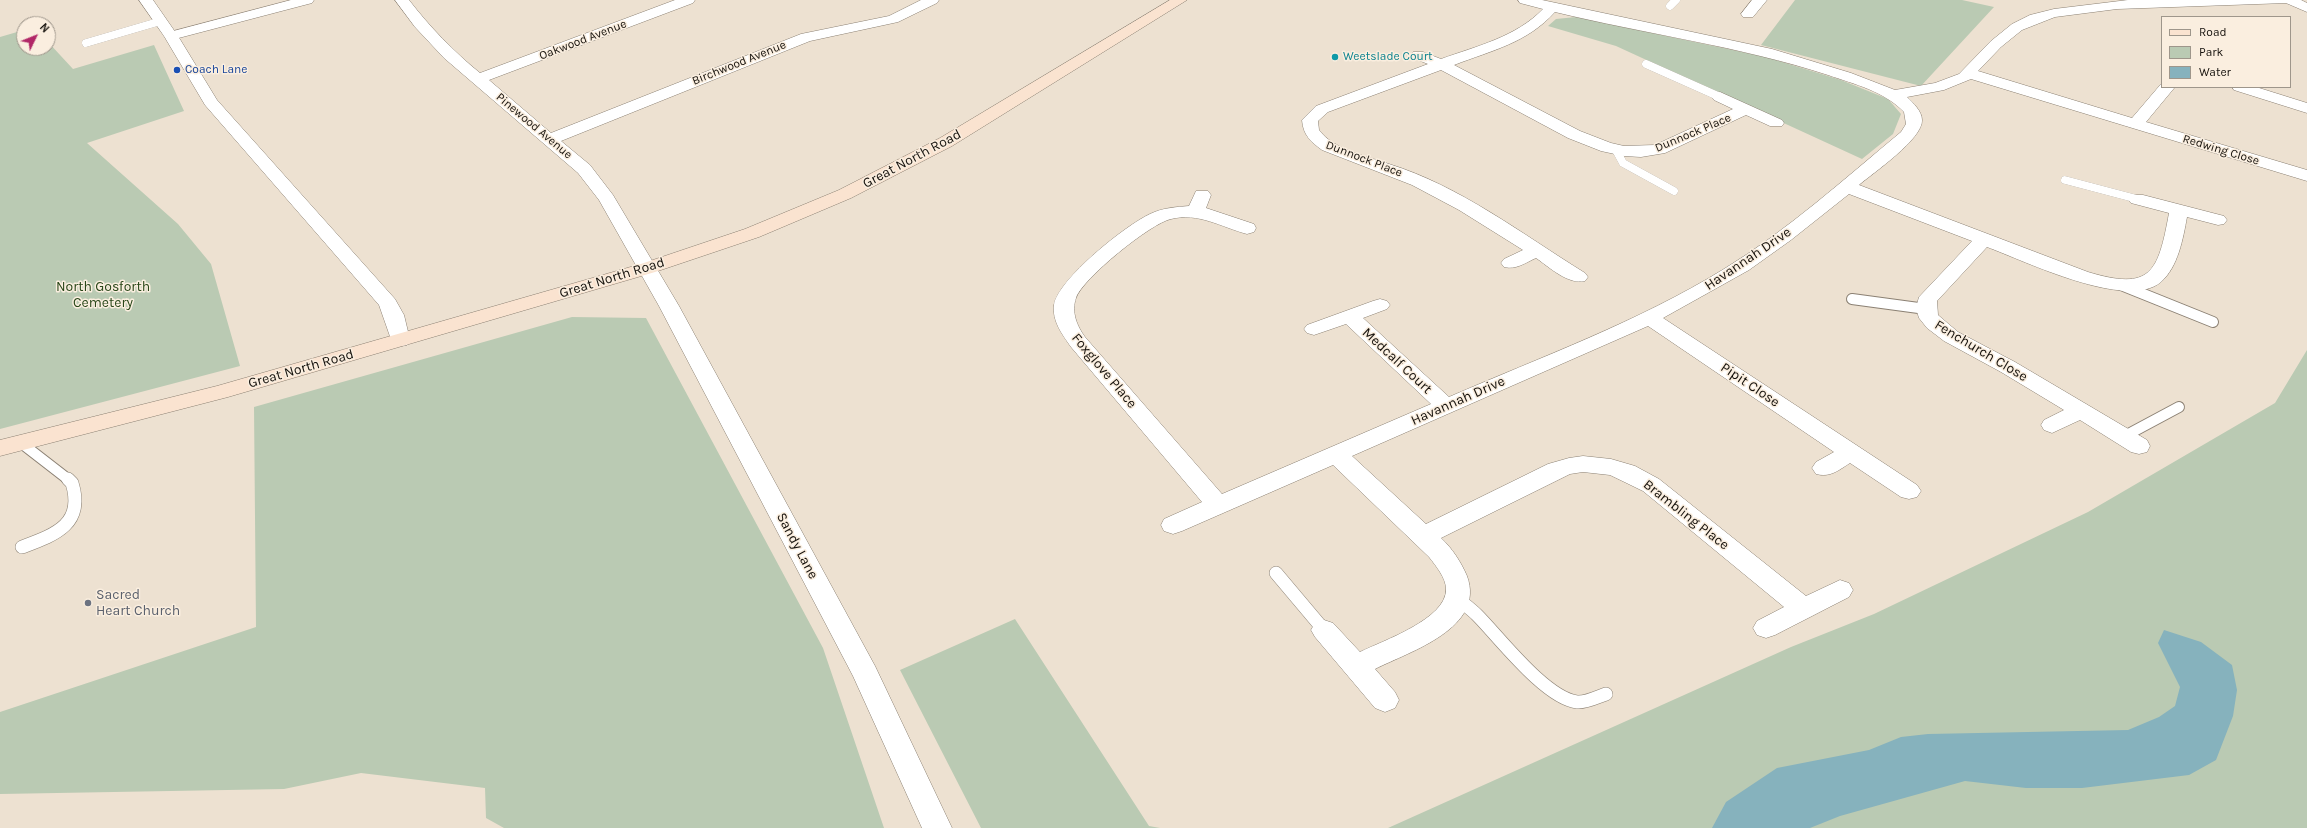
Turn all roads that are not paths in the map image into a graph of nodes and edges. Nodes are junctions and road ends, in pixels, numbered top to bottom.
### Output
1 (146, 0) edge
2 (307, 0) edge
3 (402, 0) edge
4 (688, 0) edge
5 (932, 0) edge
6 (1180, 0) edge
7 (1525, 0) edge
8 (1676, 0) edge
9 (1760, 0) edge
10 (2282, 0) edge
11 (2290, 0) edge
12 (1670, 6) dead end
13 (1552, 7) junction
14 (2307, 8) edge
15 (1748, 14) dead end
16 (161, 21) junction
17 (171, 36) junction
18 (86, 43) dead end
19 (1418, 55) dead end
20 (1646, 64) dead end
21 (1444, 65) junction
22 (1968, 72) junction
23 (478, 80) junction
24 (2166, 88) edge
25 (2243, 88) edge
26 (1892, 95) junction
27 (1720, 97) joint
28 (2307, 108) edge
29 (1747, 109) junction
30 (1776, 123) dead end
31 (2135, 124) junction
32 (550, 139) junction
33 (1616, 150) junction
34 (2307, 176) edge
35 (2065, 180) dead end
36 (1846, 186) junction
37 (1674, 191) dead end
38 (2137, 199) joint
39 (2179, 210) junction
40 (2218, 220) dead end
41 (1247, 228) dead end
42 (1984, 239) junction
43 (1536, 251) junction
44 (1511, 263) dead end
45 (648, 268) junction
46 (1578, 277) dead end
47 (2121, 285) junction
48 (1852, 299) dead end
49 (1380, 305) dead end
50 (1926, 309) junction
51 (1349, 316) junction
52 (1649, 318) junction
53 (2213, 322) dead end
54 (1314, 329) dead end
55 (400, 340) junction
56 (1446, 406) junction
57 (2180, 407) dead end
58 (2081, 411) junction
59 (2052, 425) dead end
60 (2131, 441) joint
61 (20, 442) junction
62 (0, 448) edge
63 (1851, 452) junction
64 (1336, 454) junction
65 (1824, 468) dead end
66 (1909, 491) dead end
67 (1218, 506) junction
68 (1173, 525) dead end
69 (1424, 536) junction
70 (22, 547) dead end
71 (1276, 573) dead end
72 (1840, 590) dead end
73 (1458, 599) junction
74 (1803, 608) junction
75 (1766, 628) dead end
76 (1324, 630) joint
77 (1357, 666) junction
78 (1606, 694) dead end
79 (1385, 700) dead end
80 (937, 828) edge

1 - 16 street
2 - 17 street
3 - 23 street, Pinewood Avenue
4 - 23 street, Oakwood Avenue
5 - 32 street, Birchwood Avenue
6 - 45 main road, Great North Road
7 - 13 street, Havannah Drive
8 - 12 lane
9 - 15 street
10 - 22 street
11 - 14 street
13 - 21 street, Dunnock Place
13 - 26 street, Havannah Drive
16 - 17 street
16 - 18 lane
17 - 55 street
19 - 21 street
20 - 27 lane
21 - 33 street, Dunnock Place
21 - 43 street, Dunnock Place
22 - 26 street
22 - 31 street, Redwing Close
23 - 32 street, Pinewood Avenue
24 - 31 street
25 - 28 street
26 - 36 street, Havannah Drive
27 - 29 street, Dunnock Place
29 - 30 street, Dunnock Place
29 - 33 street, Dunnock Place
31 - 34 street, Redwing Close
32 - 45 street, Pinewood Avenue
33 - 37 lane
35 - 38 lane
36 - 42 street
36 - 52 street, Havannah Drive
38 - 39 street
39 - 40 street
39 - 47 street
41 - 67 street, Foxglove Place
42 - 47 street
42 - 50 street, Fenchurch Close
43 - 44 street
43 - 46 street, Dunnock Place
45 - 55 main road, Great North Road
45 - 80 street, Sandy Lane
47 - 53 lane
48 - 50 lane
49 - 51 street, Medcalf Court
50 - 58 street, Fenchurch Close
51 - 54 street, Medcalf Court
51 - 56 street, Medcalf Court
52 - 56 street, Havannah Drive
52 - 63 street, Pipit Close
55 - 61 main road, Great North Road
56 - 64 street, Havannah Drive
57 - 60 lane
58 - 59 street
58 - 60 street, Fenchurch Close
61 - 62 main road, Great North Road
61 - 70 lane
63 - 65 street
63 - 66 street, Pipit Close
64 - 67 street, Havannah Drive
64 - 69 street
67 - 68 street, Havannah Drive
69 - 73 street
69 - 74 street, Brambling Place
71 - 76 lane
72 - 74 street
73 - 77 street
73 - 78 lane
74 - 75 street
76 - 77 street
77 - 79 street

